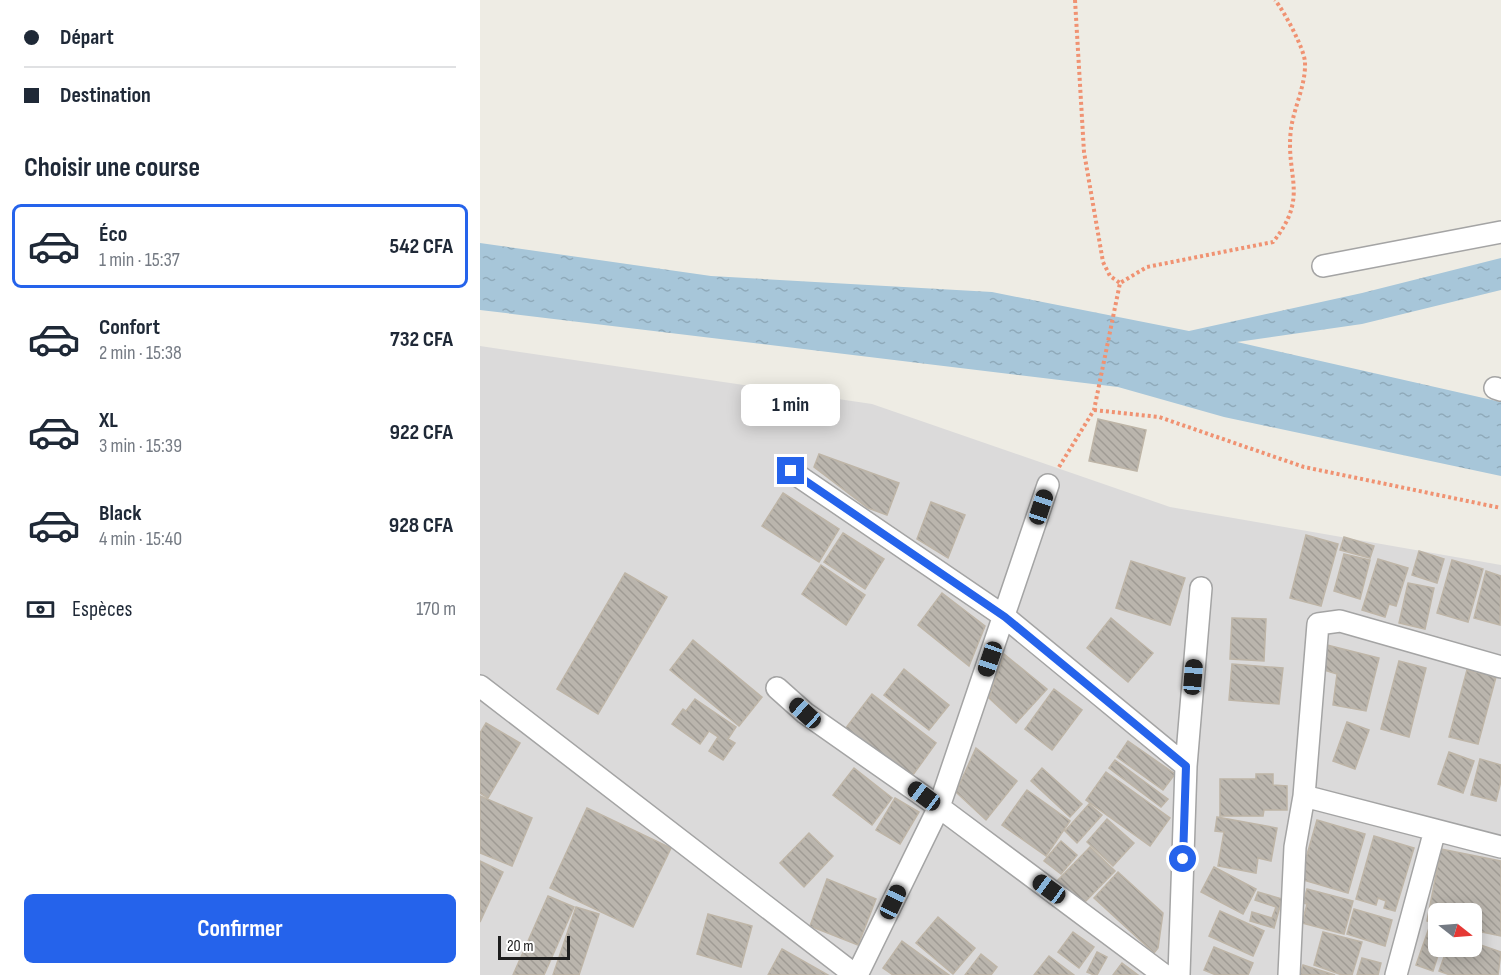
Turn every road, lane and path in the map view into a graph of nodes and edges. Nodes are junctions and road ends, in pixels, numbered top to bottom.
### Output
1 (1075, 0) edge
2 (1275, 0) edge
3 (1501, 232) edge
4 (1323, 266) dead end
5 (1120, 283) junction
6 (1094, 410) junction
7 (791, 471) dead end
8 (1048, 485) joint
9 (1501, 508) edge
10 (1201, 588) dead end
11 (1005, 617) junction
12 (1501, 667) edge
13 (480, 686) edge
14 (777, 688) dead end
15 (1186, 766) junction
16 (1304, 796) junction
17 (939, 807) junction
18 (1435, 830) junction
19 (1501, 847) edge
20 (856, 975) edge
21 (1164, 975) edge
22 (1179, 975) edge
23 (1289, 975) edge
24 (1396, 975) edge

1 - 5 path
2 - 5 path
3 - 4 street
5 - 6 path
6 - 8 path
6 - 9 path
7 - 11 street
8 - 11 street
10 - 15 street
11 - 15 street
11 - 17 street
12 - 16 street
13 - 20 street
14 - 17 street
15 - 22 street
16 - 18 street
16 - 23 street
17 - 20 street
17 - 21 street
18 - 19 street
18 - 24 street

